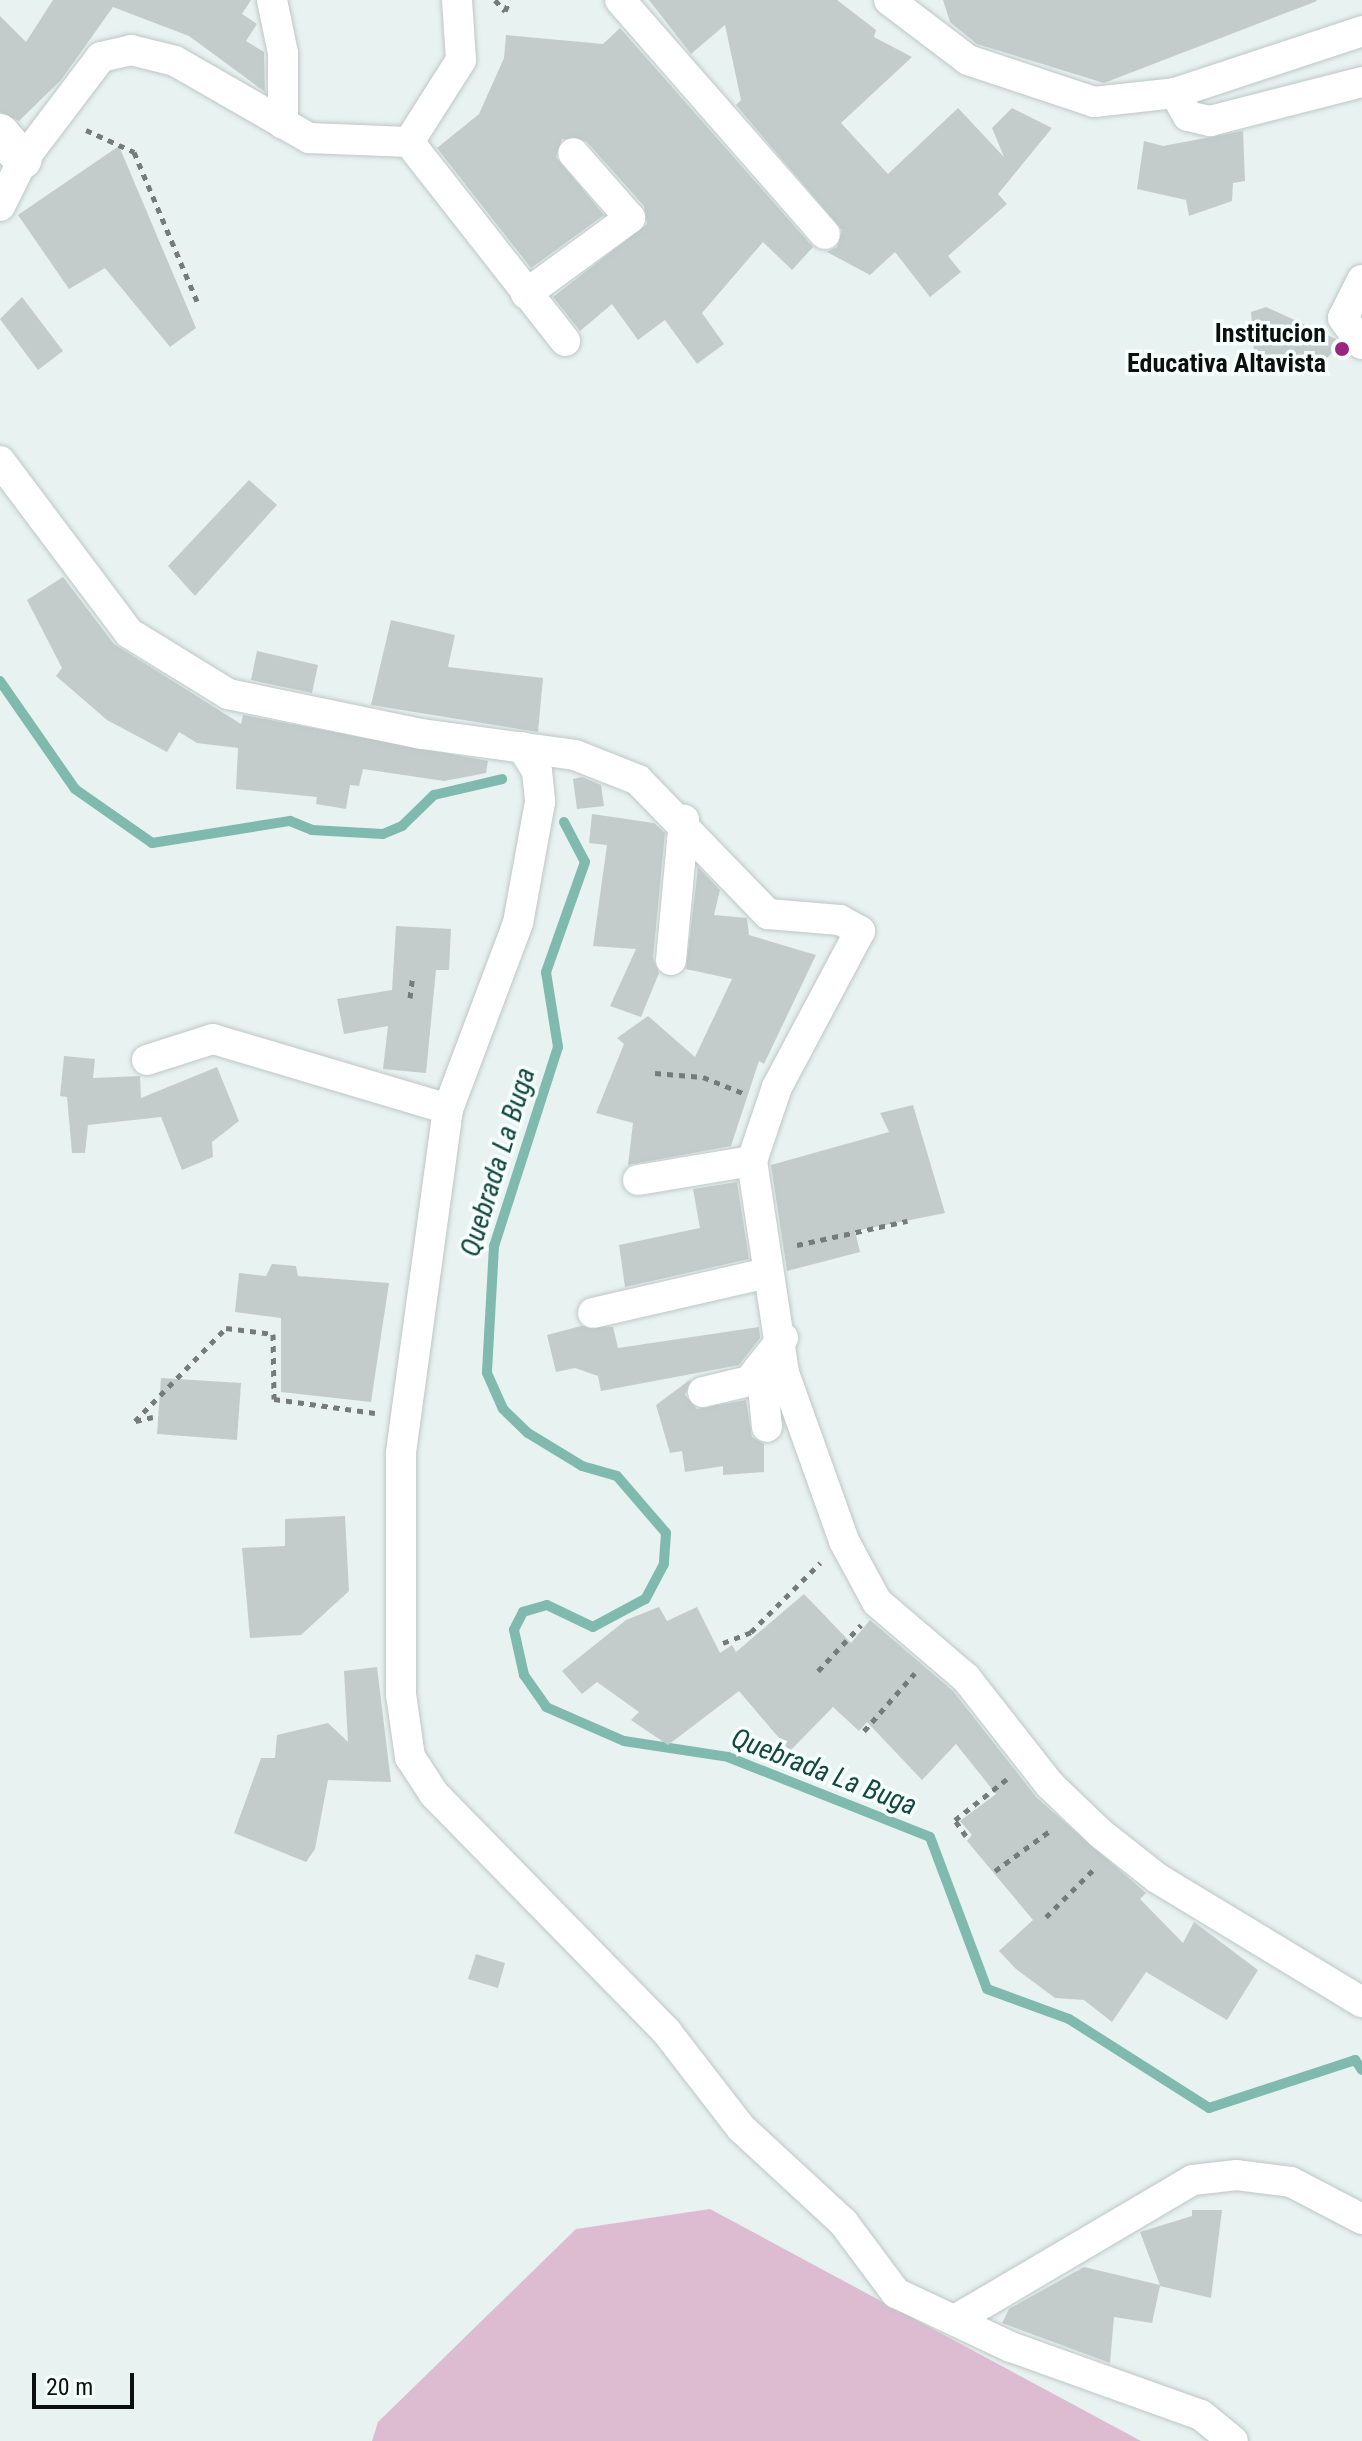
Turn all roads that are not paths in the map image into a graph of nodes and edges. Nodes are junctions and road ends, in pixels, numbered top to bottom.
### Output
1 (272, 0) edge
2 (457, 0) edge
3 (620, 0) edge
4 (889, 0) edge
5 (1362, 31) edge
6 (1362, 82) edge
7 (1175, 93) junction
8 (283, 124) junction
9 (409, 142) junction
10 (12, 146) edge
11 (573, 153) dead end
12 (0, 206) edge
13 (825, 234) dead end
14 (1362, 280) edge
15 (526, 294) junction
16 (565, 341) dead end
17 (1362, 344) edge
18 (0, 461) edge
19 (522, 747) junction
20 (684, 820) junction
21 (671, 960) dead end
22 (147, 1060) dead end
23 (448, 1109) junction
24 (752, 1161) junction
25 (638, 1180) dead end
26 (766, 1261) junction
27 (593, 1313) dead end
28 (783, 1338) junction
29 (761, 1366) junction
30 (703, 1392) dead end
31 (767, 1427) dead end
32 (1362, 2002) edge
33 (1362, 2219) edge
34 (955, 2320) junction
35 (1233, 2441) edge

1 - 8 street
2 - 9 street
3 - 13 street
4 - 7 street
5 - 7 street
6 - 7 street
8 - 9 street
8 - 10 street
9 - 15 street
10 - 12 street
11 - 15 street
14 - 17 street
15 - 16 street
18 - 19 street
19 - 20 street
19 - 23 street
20 - 21 street
20 - 24 street
22 - 23 street
23 - 34 street
24 - 25 street
24 - 26 street
26 - 27 street
26 - 28 street
28 - 29 street
28 - 32 street
29 - 30 street
29 - 31 street
33 - 34 street
34 - 35 street

